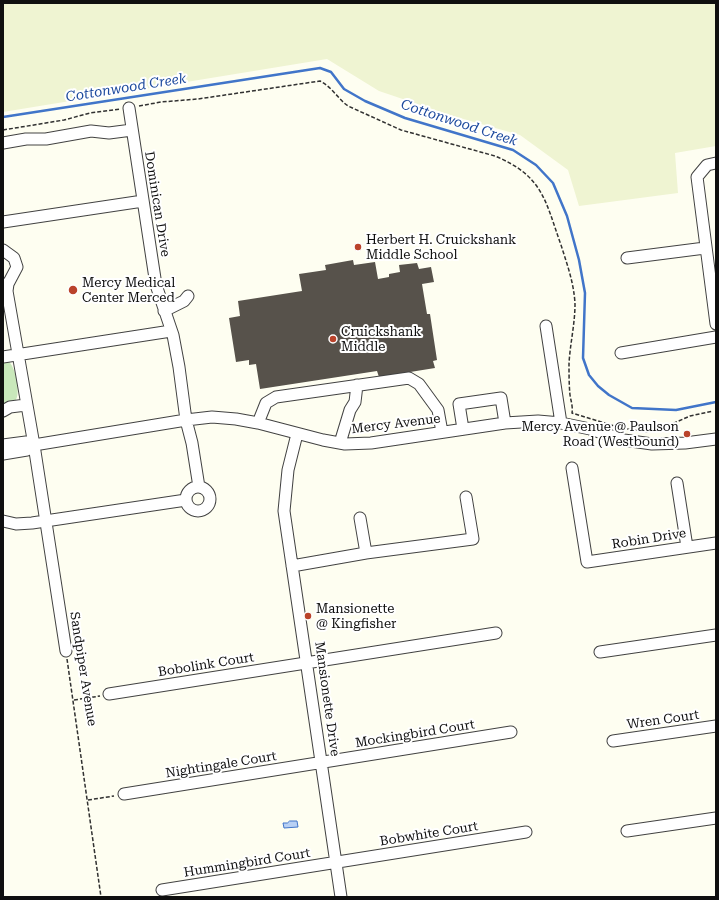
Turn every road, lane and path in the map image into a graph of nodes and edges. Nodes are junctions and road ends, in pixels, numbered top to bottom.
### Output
1 (128, 108) junction
2 (3, 130) edge
3 (132, 130) junction
4 (3, 143) edge
5 (712, 164) edge
6 (143, 201) junction
7 (3, 222) edge
8 (706, 248) junction
9 (3, 250) edge
10 (627, 258) dead end
11 (5, 287) edge
12 (188, 296) dead end
13 (164, 311) junction
14 (716, 324) edge
15 (546, 326) dead end
16 (171, 331) junction
17 (716, 337) edge
18 (621, 353) dead end
19 (17, 355) junction
20 (3, 357) edge
21 (357, 385) junction
22 (26, 405) junction
23 (3, 411) edge
24 (713, 411) dead end
25 (186, 420) junction
26 (258, 423) junction
27 (505, 423) junction
28 (561, 424) junction
29 (463, 429) junction
30 (442, 432) junction
31 (297, 434) junction
32 (716, 439) edge
33 (340, 443) junction
34 (3, 445) edge
35 (34, 445) junction
36 (3, 454) edge
37 (572, 468) dead end
38 (677, 483) dead end
39 (199, 487) junction
40 (466, 497) dead end
41 (186, 500) junction
42 (360, 518) dead end
43 (3, 521) edge
44 (46, 521) junction
45 (716, 543) edge
46 (687, 547) junction
47 (366, 553) junction
48 (292, 566) junction
49 (496, 633) dead end
50 (716, 635) edge
51 (66, 651) joint
52 (600, 652) dead end
53 (308, 664) junction
54 (109, 694) joint
55 (74, 701) junction
56 (716, 726) edge
57 (511, 732) dead end
58 (613, 741) dead end
59 (322, 763) junction
60 (124, 794) joint
61 (88, 800) junction
62 (716, 818) edge
63 (627, 831) dead end
64 (526, 832) dead end
65 (337, 862) junction
66 (162, 890) dead end
67 (101, 897) edge
68 (342, 897) edge

1 - 2 path
1 - 3 street, Dominican Drive
1 - 24 path
3 - 4 street
3 - 6 street, Dominican Drive
5 - 8 street
6 - 7 street
6 - 13 street, Dominican Drive
8 - 10 street
8 - 14 street
9 - 11 street
11 - 19 street, Sandpiper Avenue
12 - 13 street
13 - 16 street, Dominican Drive
15 - 28 street
16 - 19 street
16 - 25 street, Dominican Drive
17 - 18 street
19 - 20 street
19 - 22 street, Sandpiper Avenue
21 - 26 street
21 - 30 street
21 - 33 street
22 - 23 street
22 - 35 street, Sandpiper Avenue
25 - 26 street, Mercy Avenue
25 - 35 street, Mercy Avenue
25 - 39 street, Dominican Drive
26 - 31 street, Mercy Avenue
27 - 28 street, Mercy Avenue
27 - 29 street, Mercy Avenue
27 - 29 street
28 - 32 street, Mercy Avenue
29 - 30 street, Mercy Avenue
30 - 33 street, Mercy Avenue
31 - 33 street, Mercy Avenue
31 - 48 street, Mansionette Drive
34 - 35 street, Mercy Avenue
35 - 36 street, Mercy Avenue
35 - 44 street, Sandpiper Avenue
37 - 46 street, Robin Drive
38 - 46 street
39 - 41 street
39 - 41 street
40 - 47 street
41 - 44 street
42 - 47 street
43 - 44 street
44 - 51 street, Sandpiper Avenue
45 - 46 street, Robin Drive
47 - 48 street
48 - 53 street, Mansionette Drive
49 - 53 street, Bobolink Court
50 - 52 street
51 - 55 path, Sandpiper Avenue
53 - 54 street, Bobolink Court
53 - 59 street, Mansionette Drive
54 - 55 path
55 - 61 path, Sandpiper Avenue
56 - 58 street, Wren Court
57 - 59 street, Mockingbird Court
59 - 60 street, Nightingale Court
59 - 65 street, Mansionette Drive
60 - 61 path
61 - 67 path, Sandpiper Avenue
62 - 63 street
64 - 65 street, Bobwhite Court
65 - 66 street, Hummingbird Court
65 - 68 street, Mansionette Drive

